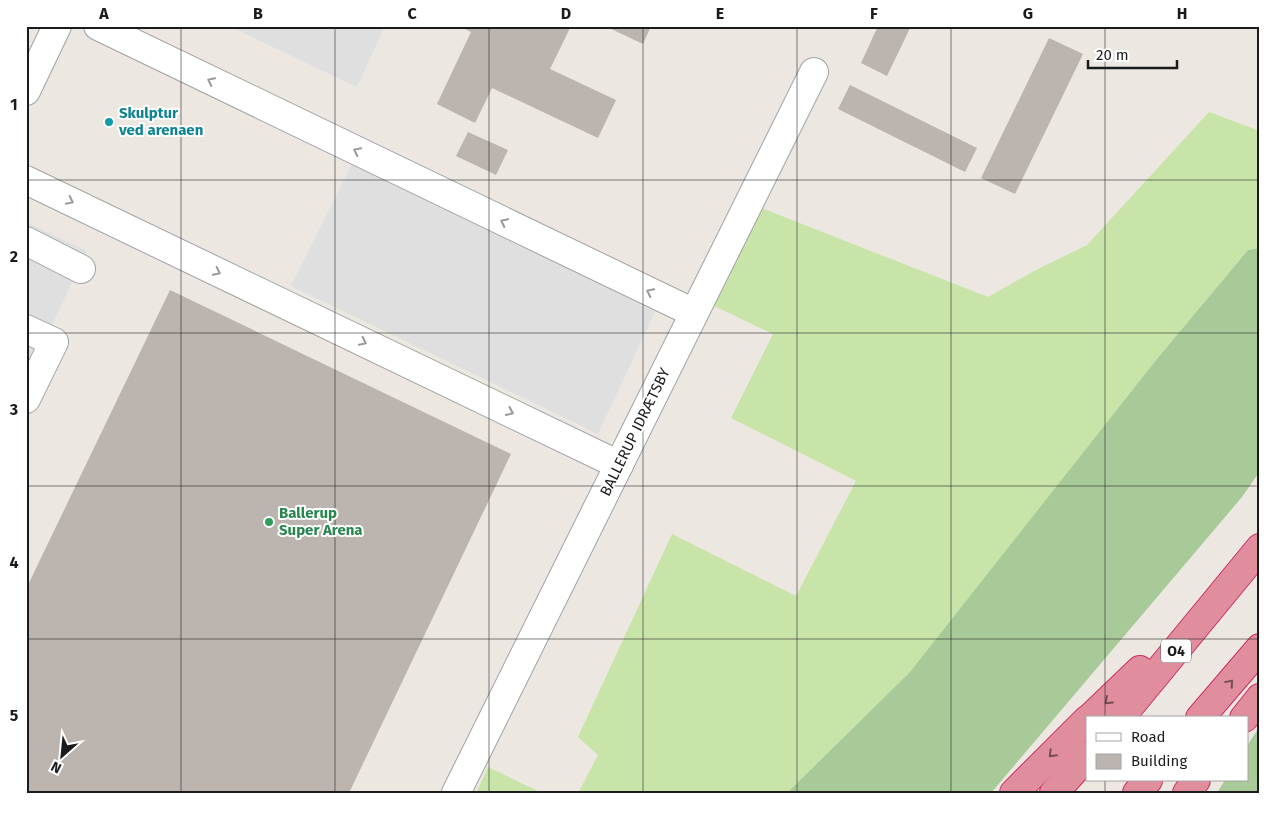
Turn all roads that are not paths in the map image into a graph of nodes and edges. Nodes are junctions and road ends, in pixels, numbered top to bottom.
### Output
1 (57, 26) edge
2 (98, 26) edge
3 (814, 72) dead end
4 (26, 91) edge
5 (26, 180) edge
6 (26, 241) edge
7 (81, 269) dead end
8 (694, 313) junction
9 (26, 329) edge
10 (26, 399) edge
11 (619, 465) junction
12 (1260, 548) edge
13 (1232, 584) junction
14 (1260, 648) edge
15 (1260, 698) edge
16 (1092, 716) edge
17 (1122, 716) edge
18 (1202, 716) edge
19 (1246, 716) edge
20 (1086, 722) edge
21 (1086, 757) edge
22 (1146, 782) edge
23 (1195, 782) edge
24 (456, 793) edge
25 (1014, 793) edge
26 (1054, 793) edge
27 (1137, 793) edge
28 (1187, 793) edge

1 - 4 street
8 -> 2 street
3 - 8 street, BALLERUP IDRÆTSBY
5 -> 11 street
6 - 7 street
8 - 11 street, BALLERUP IDRÆTSBY
9 - 10 street
11 - 24 street, BALLERUP IDRÆTSBY
12 - 13 highway, O4
13 -> 16 highway
13 - 17 highway, O4
18 -> 14 highway
15 - 19 highway
20 -> 25 highway
21 - 26 highway
22 - 27 highway
23 - 28 highway

